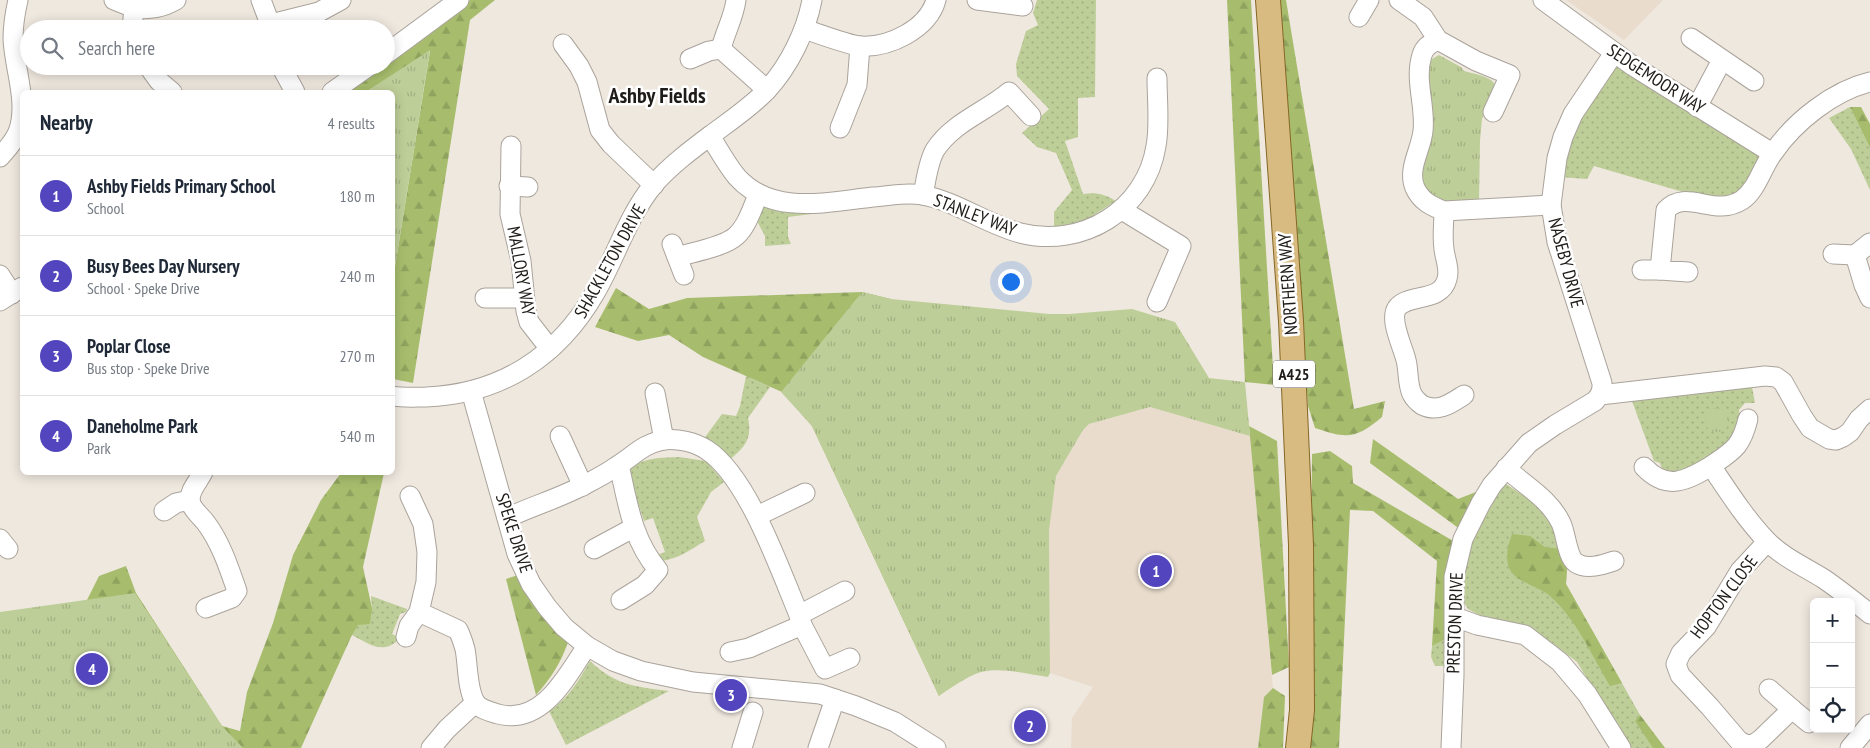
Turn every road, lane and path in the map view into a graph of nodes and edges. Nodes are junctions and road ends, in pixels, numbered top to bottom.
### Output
1 (18, 0) edge
2 (114, 0) edge
3 (176, 0) edge
4 (261, 0) edge
5 (341, 0) edge
6 (460, 0) edge
7 (736, 0) edge
8 (812, 0) edge
9 (936, 0) edge
10 (977, 0) edge
11 (1268, 0) edge
12 (1369, 0) edge
13 (1399, 0) edge
14 (1543, 0) edge
15 (1022, 6) dead end
16 (134, 8) junction
17 (1359, 18) dead end
18 (133, 20) edge
19 (269, 20) edge
20 (294, 20) edge
21 (804, 29) junction
22 (1691, 38) dead end
23 (1438, 40) junction
24 (563, 44) dead end
25 (860, 46) junction
26 (395, 48) edge
27 (721, 48) junction
28 (1614, 53) junction
29 (690, 59) dead end
30 (1722, 60) junction
31 (8, 63) edge
32 (155, 75) edge
33 (286, 75) edge
34 (356, 75) edge
35 (1157, 78) dead end
36 (1754, 81) dead end
37 (1870, 82) edge
38 (170, 90) edge
39 (294, 90) edge
40 (335, 90) edge
41 (767, 90) junction
42 (20, 105) edge
43 (1697, 107) junction
44 (1493, 112) dead end
45 (1031, 116) dead end
46 (840, 128) dead end
47 (20, 130) edge
48 (710, 136) junction
49 (511, 146) dead end
50 (1772, 153) junction
51 (0, 157) edge
52 (654, 185) junction
53 (509, 186) junction
54 (528, 187) dead end
55 (758, 195) junction
56 (923, 195) junction
57 (1552, 205) junction
58 (1122, 210) junction
59 (1444, 211) junction
60 (1870, 242) edge
61 (1833, 254) dead end
62 (1855, 255) junction
63 (1688, 272) dead end
64 (0, 275) edge
65 (684, 275) dead end
66 (11, 294) edge
67 (485, 298) dead end
68 (524, 298) junction
69 (1870, 298) edge
70 (1157, 302) dead end
71 (550, 349) junction
72 (472, 391) junction
73 (655, 393) dead end
74 (1464, 395) dead end
75 (1600, 395) junction
76 (395, 397) edge
77 (1870, 409) edge
78 (1748, 419) dead end
79 (560, 436) dead end
80 (664, 440) junction
81 (619, 465) junction
82 (1712, 466) junction
83 (1644, 467) dead end
84 (1506, 468) junction
85 (201, 475) edge
86 (583, 486) junction
87 (805, 493) dead end
88 (410, 496) dead end
89 (190, 500) junction
90 (164, 511) dead end
91 (757, 516) junction
92 (507, 518) junction
93 (633, 528) junction
94 (1767, 542) junction
95 (594, 549) dead end
96 (1614, 561) dead end
97 (845, 591) dead end
98 (621, 600) dead end
99 (206, 608) dead end
100 (419, 612) junction
101 (1870, 614) edge
102 (1455, 616) junction
103 (801, 620) junction
104 (406, 637) dead end
105 (587, 646) junction
106 (730, 652) dead end
107 (850, 658) dead end
108 (1769, 689) dead end
109 (835, 699) junction
110 (475, 703) junction
111 (1792, 709) junction
112 (754, 712) dead end
113 (1809, 723) dead end
114 (1870, 724) edge
115 (1612, 745) edge
116 (431, 748) edge
117 (742, 748) edge
118 (818, 748) edge
119 (936, 748) edge
120 (1298, 748) edge
121 (1451, 748) edge
122 (1850, 748) edge

1 - 31 street
2 - 16 street
3 - 16 street
4 - 19 street
5 - 20 street
6 - 26 street
7 - 27 street
8 - 21 street, SHACKLETON DRIVE
9 - 25 street
10 - 15 street
11 - 120 main road, NORTHERN WAY / A425
12 - 17 street
13 - 23 street
14 - 28 street, SEDGEMOOR WAY
16 - 18 street
21 - 25 street
21 - 41 street, SHACKLETON DRIVE
22 - 30 street
23 - 44 street
23 - 59 street
24 - 52 street
25 - 46 street
27 - 29 street
27 - 41 street
28 - 43 street, SEDGEMOOR WAY
28 - 57 street, NASEBY DRIVE
30 - 36 street
30 - 43 street
31 - 42 street
32 - 38 street
33 - 39 street
34 - 40 street
35 - 58 street, STANLEY WAY
37 - 50 street
41 - 48 street, SHACKLETON DRIVE
43 - 50 street, SEDGEMOOR WAY
45 - 56 street
47 - 51 street
48 - 52 street, SHACKLETON DRIVE
48 - 55 street, STANLEY WAY
49 - 53 street, MALLORY WAY
50 - 63 street
52 - 71 street, SHACKLETON DRIVE
53 - 54 street
53 - 68 street, MALLORY WAY
55 - 56 street, STANLEY WAY
55 - 65 street
56 - 58 street, STANLEY WAY
57 - 59 street
57 - 75 street, NASEBY DRIVE
58 - 70 street
59 - 74 street
60 - 62 street
61 - 62 street
62 - 69 street
64 - 66 street
67 - 68 street
68 - 71 street, MALLORY WAY
71 - 72 street, SHACKLETON DRIVE
72 - 76 street, SHACKLETON DRIVE
72 - 92 street, SPEKE DRIVE
73 - 80 street
75 - 77 street
75 - 84 street, PRESTON DRIVE
78 - 82 street
79 - 86 street
80 - 81 street
80 - 91 street
81 - 86 street
81 - 93 street
82 - 83 street
82 - 94 street
84 - 96 street
84 - 102 street, PRESTON DRIVE
85 - 89 street
86 - 92 street
87 - 91 street
88 - 100 street
89 - 90 street
89 - 99 street
91 - 103 street
92 - 105 street, SPEKE DRIVE
93 - 95 street
93 - 98 street
94 - 101 street
94 - 111 street, HOPTON CLOSE
97 - 103 street
100 - 104 street
100 - 110 street
102 - 115 street
102 - 121 street, PRESTON DRIVE
103 - 106 street
103 - 107 street
105 - 109 street, SPEKE DRIVE
105 - 110 street
108 - 111 street
109 - 118 street
109 - 119 street, SPEKE DRIVE
110 - 116 street
111 - 113 street
112 - 117 street
114 - 122 street

